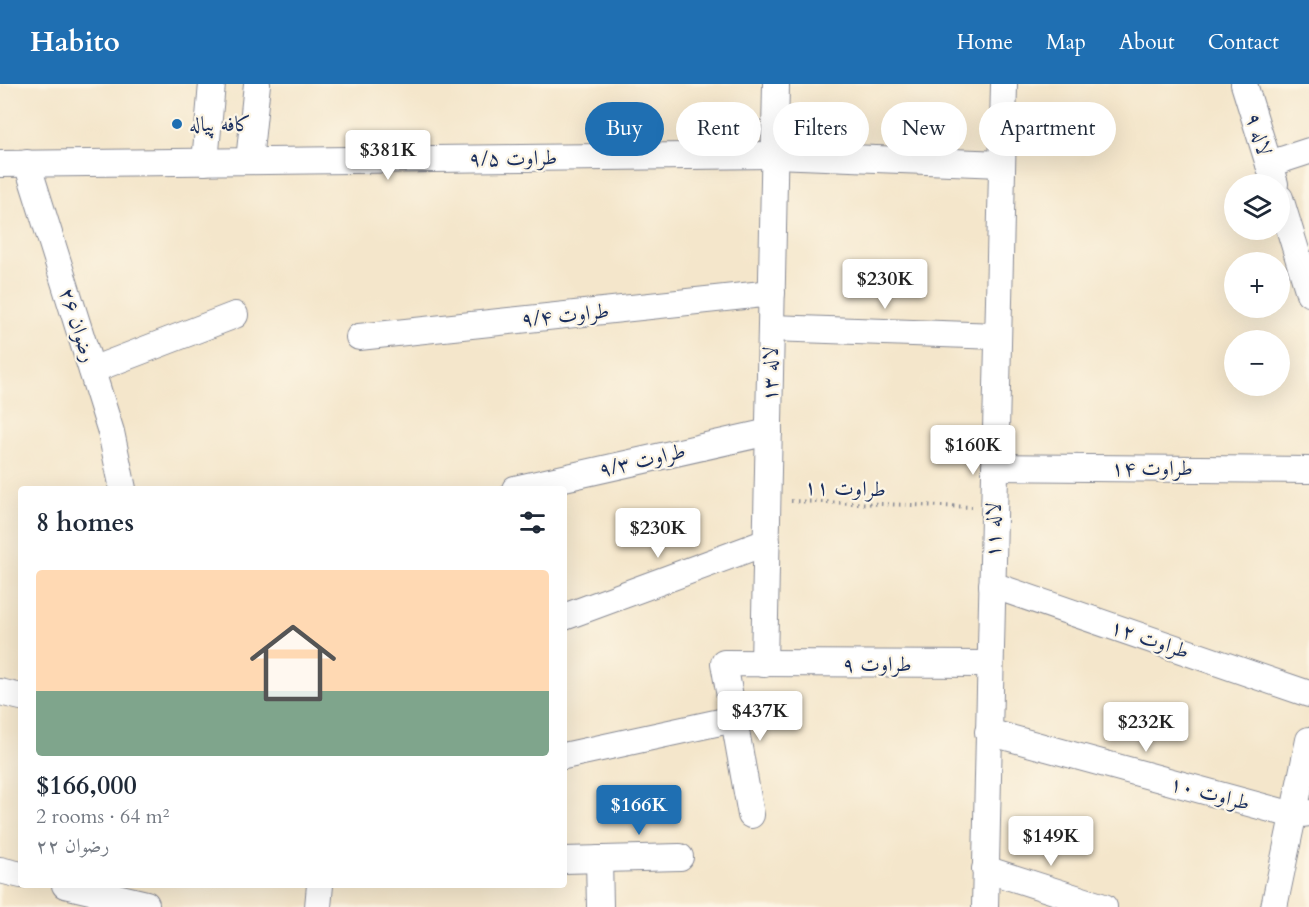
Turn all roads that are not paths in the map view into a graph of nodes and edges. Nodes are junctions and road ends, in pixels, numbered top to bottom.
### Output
1 (212, 84) edge
2 (257, 84) edge
3 (776, 84) edge
4 (1004, 84) edge
5 (1244, 84) edge
6 (776, 102) edge
7 (1309, 151) edge
8 (773, 155) edge
9 (775, 156) edge
10 (798, 156) edge
11 (249, 161) junction
12 (205, 162) junction
13 (27, 163) junction
14 (0, 164) edge
15 (1002, 165) junction
16 (1272, 174) edge
17 (1290, 231) edge
18 (772, 293) junction
19 (1309, 293) edge
20 (235, 315) dead end
21 (771, 328) junction
22 (998, 336) junction
23 (359, 337) dead end
24 (92, 370) junction
25 (769, 432) junction
26 (995, 467) junction
27 (1309, 470) edge
28 (122, 486) edge
29 (528, 486) edge
30 (767, 542) junction
31 (992, 585) junction
32 (567, 616) edge
33 (764, 664) junction
34 (990, 664) junction
35 (0, 692) edge
36 (1309, 694) edge
37 (18, 696) edge
38 (734, 719) junction
39 (988, 732) junction
40 (1309, 740) edge
41 (567, 755) edge
42 (1301, 814) edge
43 (751, 815) dead end
44 (680, 857) dead end
45 (599, 859) junction
46 (567, 860) edge
47 (985, 869) junction
48 (0, 870) edge
49 (18, 874) edge
50 (83, 888) edge
51 (320, 888) edge
52 (147, 899) edge
53 (318, 907) edge
54 (600, 907) edge
55 (985, 907) edge
56 (1104, 907) edge
57 (1274, 907) edge

1 - 12 street
2 - 11 street
3 - 6 street, لاله ۱۳
4 - 15 street, لاله ۱۱
5 - 16 street, لاله ۹
7 - 16 street
8 - 11 street, طراوت ۹/۵
9 - 18 street, لاله ۱۳
10 - 15 street, طراوت ۹/۵
11 - 12 street, طراوت ۹/۵
12 - 13 street, طراوت ۹/۵
13 - 14 street, طراوت ۹/۵
13 - 24 street, رضوان ۲۶
15 - 22 street, لاله ۱۱
17 - 19 street
18 - 21 street, لاله ۱۳
18 - 23 street, طراوت ۹/۴
20 - 24 street
21 - 22 street
21 - 25 street, لاله ۱۳
22 - 26 street, لاله ۱۱
24 - 28 street, رضوان ۲۶
25 - 29 street, طراوت ۹/۳
25 - 30 street, لاله ۱۳
26 - 27 street, طراوت ۱۴
26 - 31 street, لاله ۱۱
30 - 32 street
30 - 33 street, لاله ۱۳
31 - 34 street, لاله ۱۱
31 - 36 street, طراوت ۱۲
33 - 34 street, طراوت ۹
33 - 38 street, طراوت ۹
34 - 39 street, لاله ۱۱
35 - 37 street
38 - 41 street
38 - 43 street
39 - 42 street, طراوت ۱۰
39 - 47 street, لاله ۱۱
40 - 42 street
42 - 57 street
44 - 45 street
45 - 46 street
45 - 54 street
47 - 55 street, لاله ۱۱
47 - 56 street
48 - 49 street
50 - 52 street
51 - 53 street

